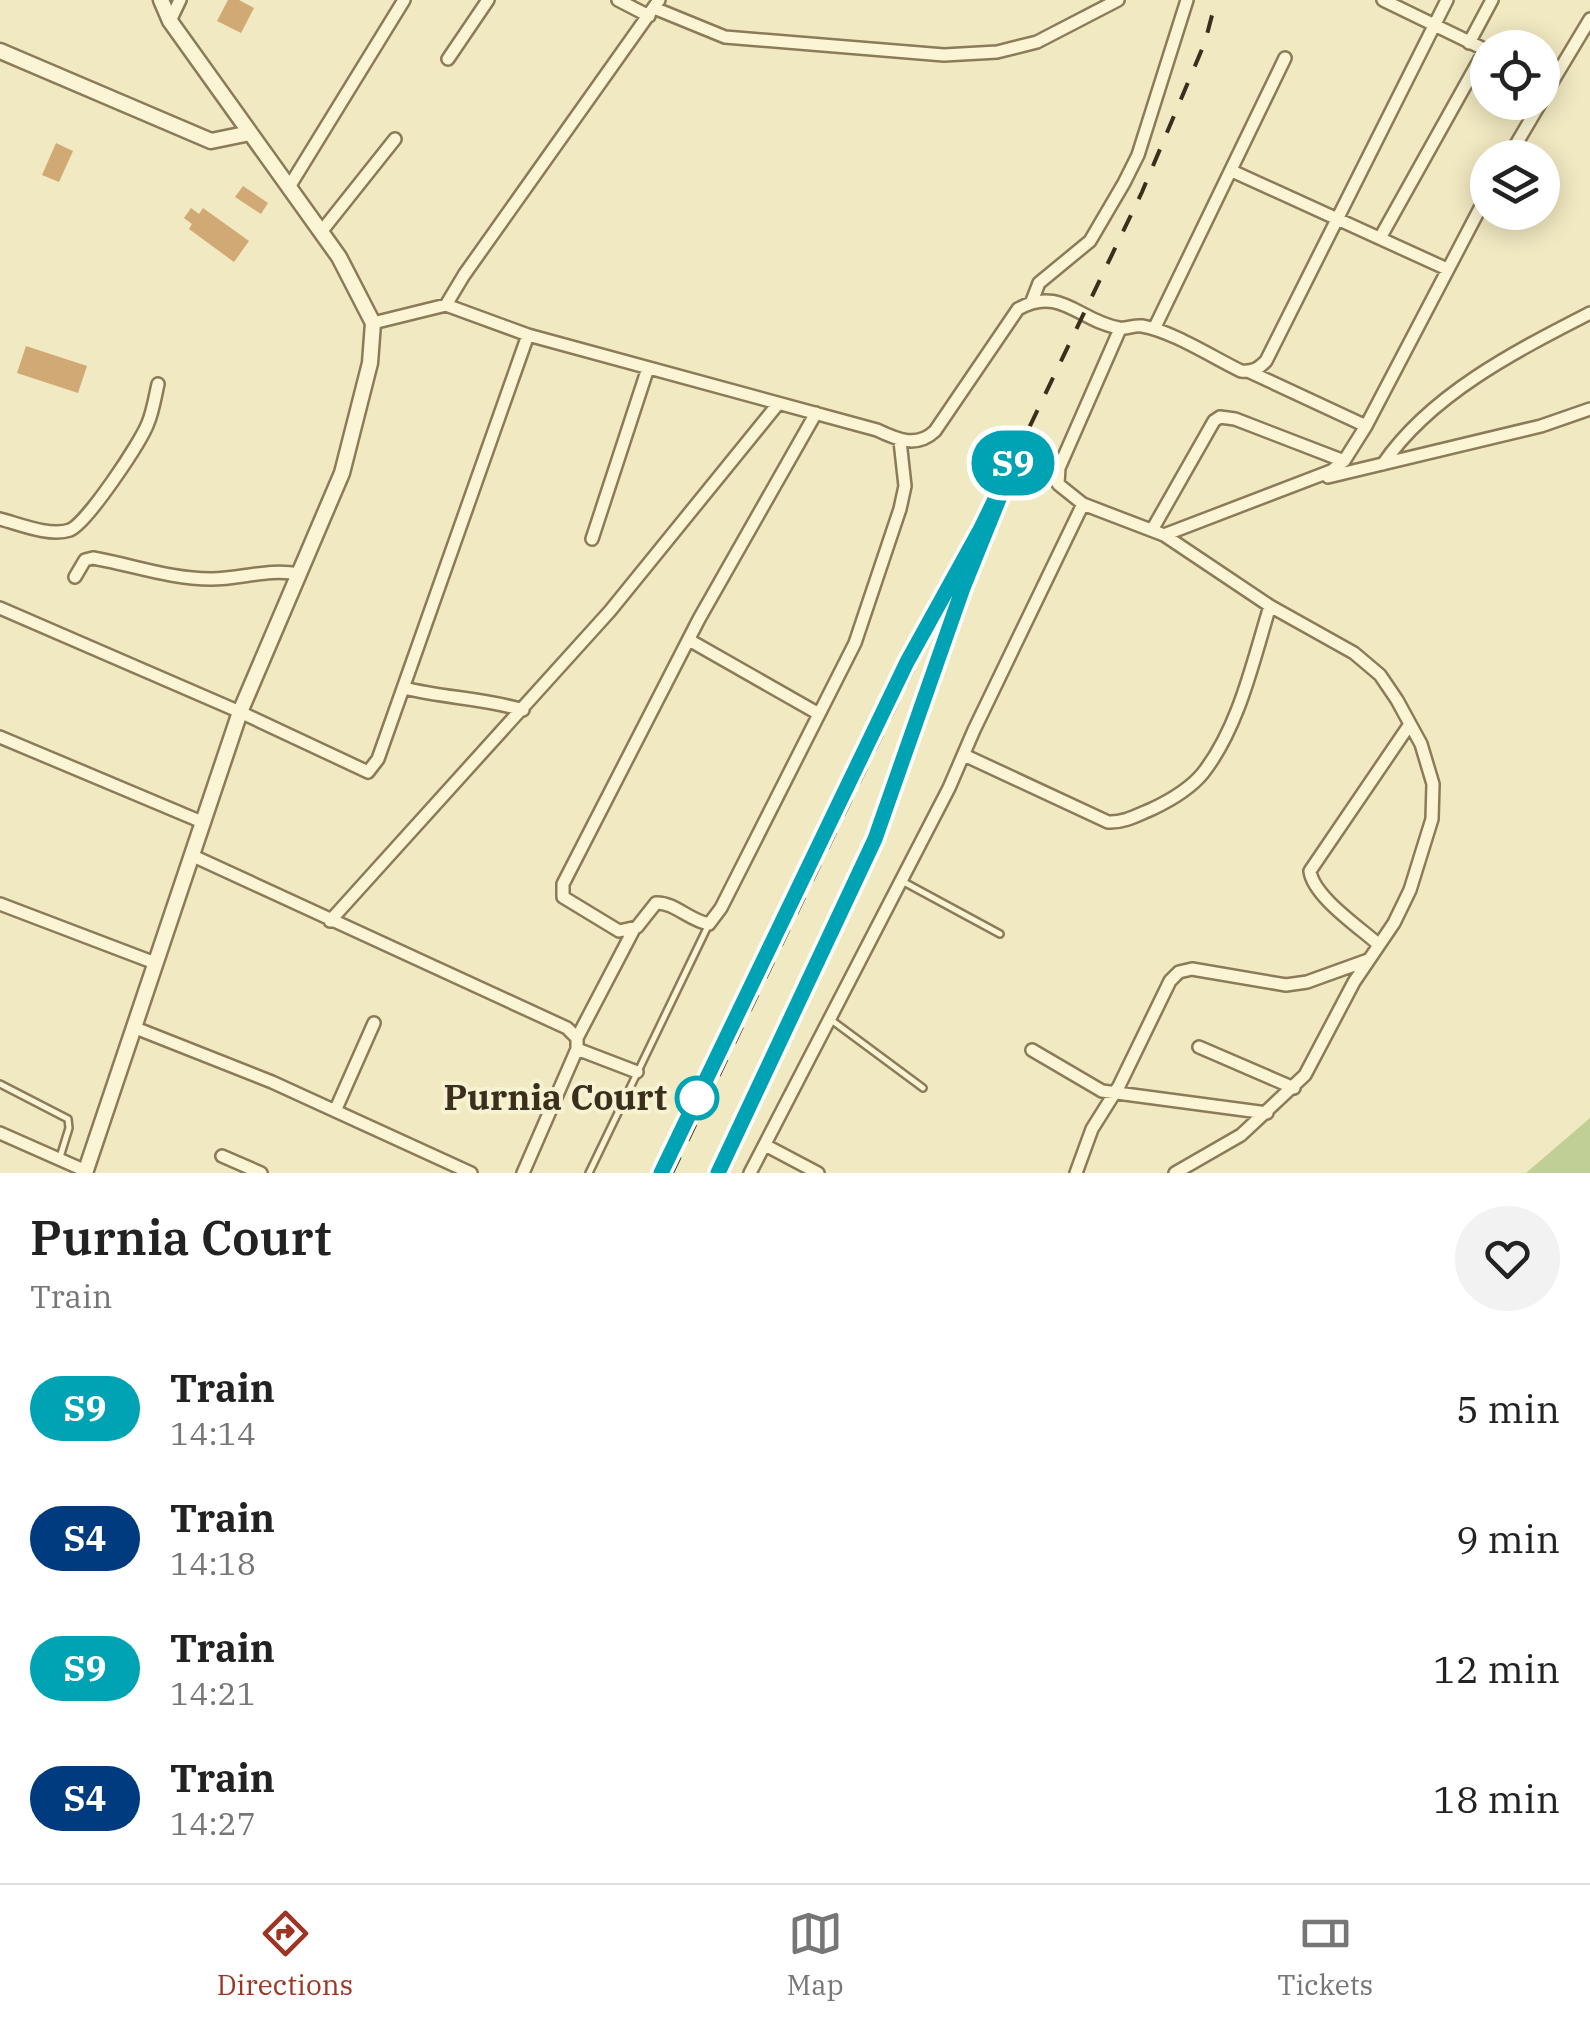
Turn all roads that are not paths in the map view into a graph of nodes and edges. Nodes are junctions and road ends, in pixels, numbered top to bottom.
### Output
1 (160, 0) edge
2 (180, 0) edge
3 (404, 0) edge
4 (488, 0) edge
5 (618, 0) edge
6 (1118, 0) edge
7 (1187, 0) edge
8 (1384, 0) edge
9 (1447, 0) edge
10 (1492, 0) edge
11 (654, 8) edge
12 (1590, 19) edge
13 (170, 20) junction
14 (1435, 24) junction
15 (1469, 43) joint
16 (0, 51) edge
17 (1284, 58) dead end
18 (448, 59) dead end
19 (1560, 60) edge
20 (1470, 78) edge
21 (250, 132) junction
22 (394, 138) dead end
23 (1232, 171) junction
24 (289, 186) junction
25 (1336, 218) junction
26 (1470, 226) edge
27 (321, 232) junction
28 (1380, 238) junction
29 (1447, 269) junction
30 (1032, 301) junction
31 (446, 306) junction
32 (1590, 312) edge
33 (373, 323) junction
34 (1120, 329) junction
35 (1154, 329) junction
36 (528, 334) junction
37 (648, 368) junction
38 (1250, 372) junction
39 (158, 384) dead end
40 (778, 404) junction
41 (1590, 409) edge
42 (816, 413) junction
43 (1366, 426) junction
44 (900, 441) junction
45 (1344, 461) junction
46 (1383, 464) junction
47 (1304, 482) junction
48 (1084, 504) junction
49 (0, 519) edge
50 (1158, 532) junction
51 (592, 539) dead end
52 (299, 574) junction
53 (75, 578) dead end
54 (1270, 606) junction
55 (0, 608) edge
56 (688, 640) junction
57 (404, 688) junction
58 (523, 710) junction
59 (240, 712) junction
60 (818, 714) junction
61 (1410, 724) junction
62 (0, 737) edge
63 (964, 755) junction
64 (202, 822) junction
65 (191, 854) junction
66 (902, 881) junction
67 (0, 904) edge
68 (330, 921) junction
69 (709, 924) junction
70 (634, 928) junction
71 (1000, 934) dead end
72 (1378, 944) junction
73 (1368, 960) junction
74 (154, 963) junction
75 (830, 1019) junction
76 (374, 1024) dead end
77 (134, 1027) junction
78 (577, 1043) junction
79 (1199, 1048) dead end
80 (1032, 1050) dead end
81 (637, 1072) junction
82 (0, 1084) edge
83 (924, 1088) dead end
84 (1294, 1088) junction
85 (1114, 1092) junction
86 (336, 1111) junction
87 (1267, 1113) junction
88 (0, 1133) edge
89 (765, 1145) junction
90 (222, 1156) dead end
91 (59, 1159) junction
92 (86, 1172) edge
93 (261, 1173) edge
94 (471, 1173) edge
95 (523, 1173) edge
96 (590, 1173) edge
97 (750, 1173) edge
98 (818, 1173) edge
99 (1076, 1173) edge
100 (1174, 1173) edge

1 - 13 street
2 - 13 street
3 - 24 street
4 - 18 street
5 - 11 street
6 - 11 street
7 - 30 street
8 - 14 street
9 - 14 street
10 - 15 street
11 - 31 street
12 - 19 street
13 - 21 street
14 - 15 street
14 - 25 street
16 - 21 street
17 - 23 street
20 - 28 street
21 - 24 street
22 - 27 street
23 - 25 street
23 - 35 street
24 - 27 street
25 - 28 street
25 - 38 street
26 - 29 street
27 - 33 street
28 - 29 street
29 - 43 street
30 - 34 street
30 - 44 street
31 - 33 street
31 - 36 street
32 - 46 street
33 - 52 street
34 - 35 street
34 - 48 street
35 - 38 street
36 - 37 street
36 - 57 street
37 - 40 street
37 - 51 street
38 - 43 street
39 - 49 street
40 - 42 street
40 - 58 street
41 - 46 street
42 - 44 street
42 - 56 street
43 - 45 street
44 - 60 street
45 - 47 street
45 - 50 street
46 - 47 street
47 - 50 street
48 - 50 street
48 - 63 street
50 - 54 street
52 - 53 street
52 - 59 street
54 - 61 street
54 - 63 street
55 - 59 street
56 - 60 street
56 - 70 street
57 - 58 street
57 - 59 street
58 - 68 street
59 - 64 street
60 - 69 street
61 - 72 street
61 - 72 street
62 - 64 street
63 - 66 street
64 - 65 street
65 - 68 street
65 - 74 street
66 - 71 lane
66 - 75 street
67 - 74 street
68 - 78 street
69 - 70 street
69 - 81 lane
70 - 78 street
72 - 73 street
73 - 84 street
73 - 85 street
74 - 77 street
75 - 83 lane
75 - 89 street
76 - 86 street
77 - 86 street
77 - 92 street
78 - 81 street
78 - 95 street
79 - 84 street
80 - 85 street
81 - 96 lane
82 - 91 lane
84 - 87 street
85 - 87 street
85 - 99 street
86 - 94 street
87 - 100 street
88 - 91 street
89 - 97 street
89 - 98 street
90 - 93 street
91 - 92 street

